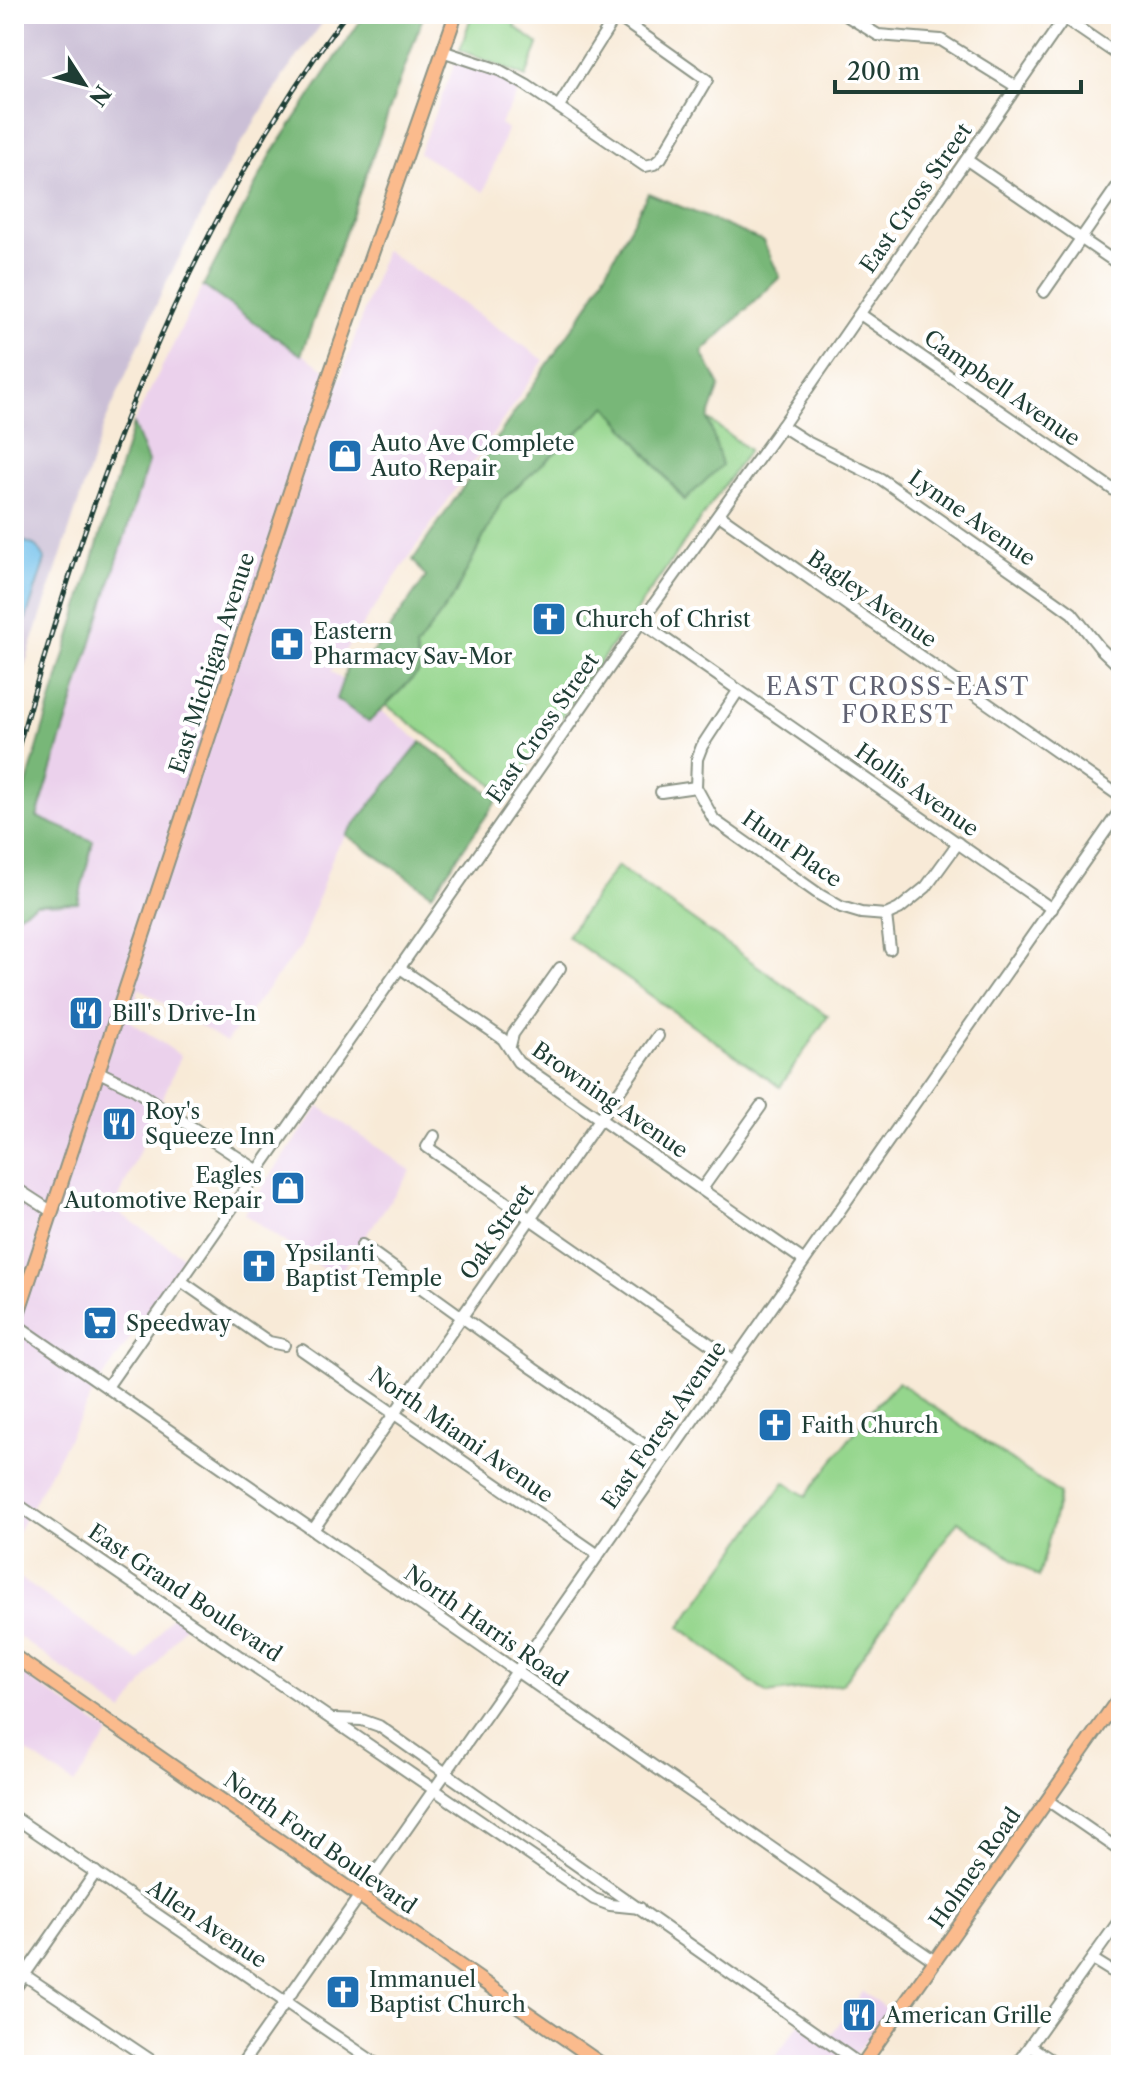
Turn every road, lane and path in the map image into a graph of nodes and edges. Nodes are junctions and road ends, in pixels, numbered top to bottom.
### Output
1 (456, 14) edge
2 (615, 14) edge
3 (844, 14) edge
4 (1065, 16) edge
5 (442, 51) junction
6 (1121, 57) edge
7 (1017, 87) junction
8 (559, 106) junction
9 (967, 160) junction
10 (1121, 181) edge
11 (1081, 238) junction
12 (1121, 266) edge
13 (1044, 292) dead end
14 (860, 314) junction
15 (782, 426) junction
16 (1121, 495) edge
17 (719, 515) junction
18 (641, 622) junction
19 (1121, 668) edge
20 (738, 691) junction
21 (696, 787) junction
22 (661, 792) dead end
23 (1121, 797) edge
24 (1121, 809) edge
25 (958, 843) junction
26 (1052, 909) junction
27 (886, 915) junction
28 (890, 949) dead end
29 (400, 968) junction
30 (560, 968) dead end
31 (658, 1036) dead end
32 (510, 1046) junction
33 (97, 1071) junction
34 (761, 1106) dead end
35 (600, 1119) junction
36 (434, 1136) dead end
37 (257, 1170) junction
38 (14, 1187) edge
39 (702, 1189) junction
40 (51, 1211) junction
41 (531, 1219) junction
42 (362, 1245) dead end
43 (803, 1260) junction
44 (181, 1281) junction
45 (462, 1317) junction
46 (14, 1325) edge
47 (284, 1345) dead end
48 (302, 1350) dead end
49 (733, 1360) junction
50 (107, 1387) junction
51 (394, 1413) junction
52 (665, 1459) junction
53 (14, 1502) edge
54 (313, 1530) junction
55 (597, 1554) junction
56 (14, 1656) edge
57 (516, 1671) junction
58 (1121, 1695) edge
59 (333, 1719) junction
60 (445, 1770) junction
61 (433, 1788) junction
62 (1047, 1800) junction
63 (14, 1817) edge
64 (1121, 1851) edge
65 (96, 1872) junction
66 (360, 1894) junction
67 (640, 1908) junction
68 (1121, 1918) edge
69 (1092, 1959) junction
70 (935, 1961) junction
71 (14, 1968) edge
72 (25, 1975) junction
73 (1121, 1977) edge
74 (14, 1990) edge
75 (285, 2001) junction
76 (1030, 2046) junction
77 (158, 2065) edge
78 (241, 2065) edge
79 (378, 2065) edge
80 (603, 2065) edge
81 (861, 2065) edge
82 (1016, 2065) edge
83 (1059, 2065) edge

1 - 5 main road, East Michigan Avenue
2 - 8 street
2 - 8 street
3 - 7 street
4 - 6 street
4 - 7 street, East Cross Street
5 - 8 street
5 - 33 main road, East Michigan Avenue
7 - 9 street, East Cross Street
9 - 11 street
9 - 14 street, East Cross Street
10 - 11 street
11 - 12 street
11 - 13 street
14 - 15 street, East Cross Street
14 - 16 street, Campbell Avenue
15 - 17 street, East Cross Street
15 - 19 street, Lynne Avenue
17 - 18 street, East Cross Street
17 - 23 street, Bagley Avenue
18 - 20 street, Hollis Avenue
18 - 29 street, East Cross Street
20 - 21 street
20 - 25 street, Hollis Avenue
21 - 22 street
21 - 27 street, Hunt Place
24 - 26 street, East Forest Avenue
25 - 26 street, Hollis Avenue
25 - 27 street
26 - 43 street, East Forest Avenue
27 - 28 street
29 - 32 street, Browning Avenue
29 - 37 street, East Cross Street
30 - 32 street
31 - 35 street, Oak Street
32 - 35 street, Browning Avenue
33 - 37 street
33 - 40 main road, East Michigan Avenue
34 - 39 street
35 - 39 street, Browning Avenue
35 - 41 street, Oak Street
36 - 41 street
37 - 44 street, East Cross Street
38 - 40 street
39 - 43 street, Browning Avenue
40 - 46 main road, East Michigan Avenue
41 - 45 street, Oak Street
41 - 49 street
42 - 45 street
43 - 49 street, East Forest Avenue
44 - 47 street
44 - 50 street, East Cross Street
45 - 51 street, Oak Street
45 - 52 street
46 - 50 street, North Harris Road
48 - 51 street, North Miami Avenue
49 - 52 street, East Forest Avenue
50 - 54 street, North Harris Road
51 - 54 street, Oak Street
51 - 55 street, North Miami Avenue
52 - 55 street, East Forest Avenue
53 - 59 street, East Grand Boulevard
54 - 57 street, North Harris Road
55 - 57 street, East Forest Avenue
56 - 66 main road, North Ford Boulevard
57 - 60 street, East Forest Avenue
57 - 70 street, North Harris Road
58 - 62 main road, Holmes Road
59 - 60 street, East Grand Boulevard
59 - 61 street, East Grand Boulevard
60 - 61 street, East Forest Avenue
60 - 67 street, East Grand Boulevard
61 - 66 street, East Forest Avenue
61 - 67 street, East Grand Boulevard
62 - 64 street
62 - 70 main road, Holmes Road
63 - 65 street, Allen Avenue
65 - 72 street
65 - 75 street, Allen Avenue
66 - 75 street, East Forest Avenue
66 - 80 main road, North Ford Boulevard
67 - 81 street, East Grand Boulevard
68 - 69 street
69 - 73 street
69 - 76 street
70 - 81 main road, Holmes Road
71 - 72 street
72 - 74 street
72 - 77 street
75 - 78 street, East Forest Avenue
75 - 79 street, Allen Avenue
76 - 82 street
76 - 83 street

